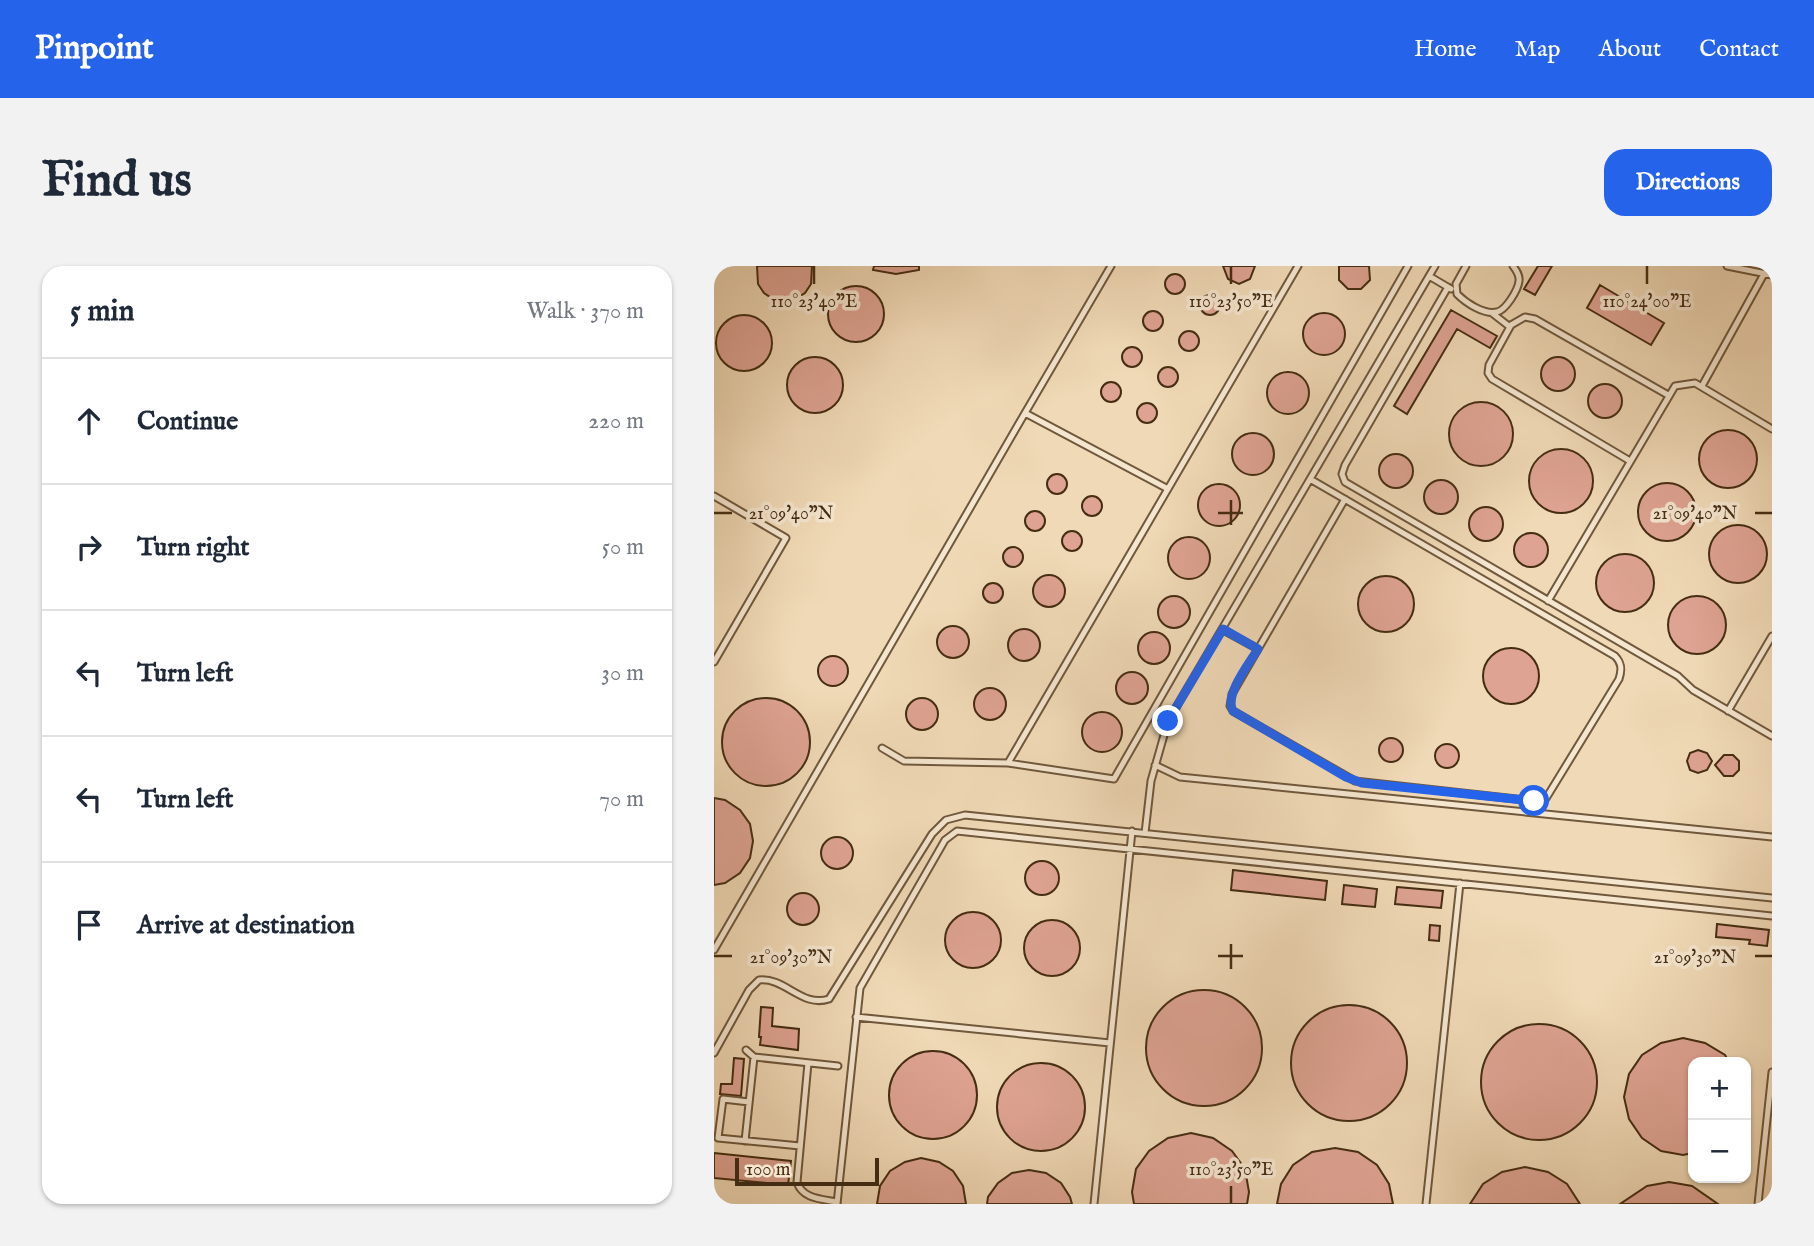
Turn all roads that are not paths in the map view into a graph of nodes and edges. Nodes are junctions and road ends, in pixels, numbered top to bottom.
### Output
1 (1111, 266) edge
2 (1298, 266) edge
3 (1409, 266) edge
4 (1434, 266) edge
5 (1466, 266) edge
6 (1513, 266) edge
7 (1727, 266) edge
8 (1764, 274) junction
9 (1772, 275) edge
10 (1429, 276) junction
11 (1448, 287) junction
12 (1457, 293) junction
13 (1492, 313) junction
14 (1510, 327) junction
15 (1702, 386) junction
16 (1668, 396) junction
17 (1025, 413) junction
18 (1772, 429) edge
19 (1630, 461) junction
20 (1310, 479) junction
21 (1168, 489) junction
22 (714, 496) edge
23 (1345, 499) junction
24 (1548, 601) junction
25 (1223, 629) junction
26 (1772, 636) edge
27 (1258, 649) junction
28 (714, 662) edge
29 (1728, 711) junction
30 (1772, 736) edge
31 (882, 748) dead end
32 (1008, 763) junction
33 (1155, 765) junction
34 (1132, 831) junction
35 (1145, 833) junction
36 (1772, 837) edge
37 (1130, 848) junction
38 (1460, 883) junction
39 (1772, 898) edge
40 (1772, 916) edge
41 (714, 950) edge
42 (856, 1017) junction
43 (1110, 1043) junction
44 (746, 1051) dead end
45 (714, 1053) edge
46 (754, 1057) junction
47 (808, 1063) junction
48 (838, 1066) dead end
49 (1772, 1072) edge
50 (749, 1102) junction
51 (1770, 1110) edge
52 (745, 1140) junction
53 (800, 1146) junction
54 (837, 1203) edge
55 (1094, 1204) edge
56 (1426, 1204) edge
57 (1758, 1204) edge

1 - 17 lane
2 - 21 lane
3 - 32 lane
4 - 10 lane
5 - 12 lane
6 - 13 lane
7 - 8 lane
8 - 9 lane
8 - 15 lane
10 - 11 lane
10 - 20 lane
11 - 12 lane
11 - 24 lane
12 - 13 lane
13 - 14 lane
14 - 16 lane
14 - 19 lane
15 - 16 lane
15 - 18 lane
16 - 19 lane
17 - 21 lane
17 - 41 lane
19 - 24 lane
20 - 23 lane
20 - 25 lane
21 - 32 lane
22 - 28 lane
23 - 27 lane
23 - 27 lane
24 - 29 lane
25 - 27 lane
25 - 33 lane
26 - 29 lane
29 - 30 lane
31 - 32 lane
33 - 35 lane
33 - 36 lane
34 - 35 lane
34 - 37 lane
34 - 45 lane
35 - 39 lane
37 - 38 lane
37 - 42 lane
37 - 43 lane
38 - 40 lane
38 - 56 lane
42 - 43 lane
42 - 54 lane
43 - 55 lane
44 - 46 lane
46 - 47 lane
46 - 50 lane
47 - 48 lane
47 - 53 lane
49 - 51 lane
50 - 52 lane
50 - 52 lane
51 - 57 lane
52 - 53 lane
53 - 54 lane

